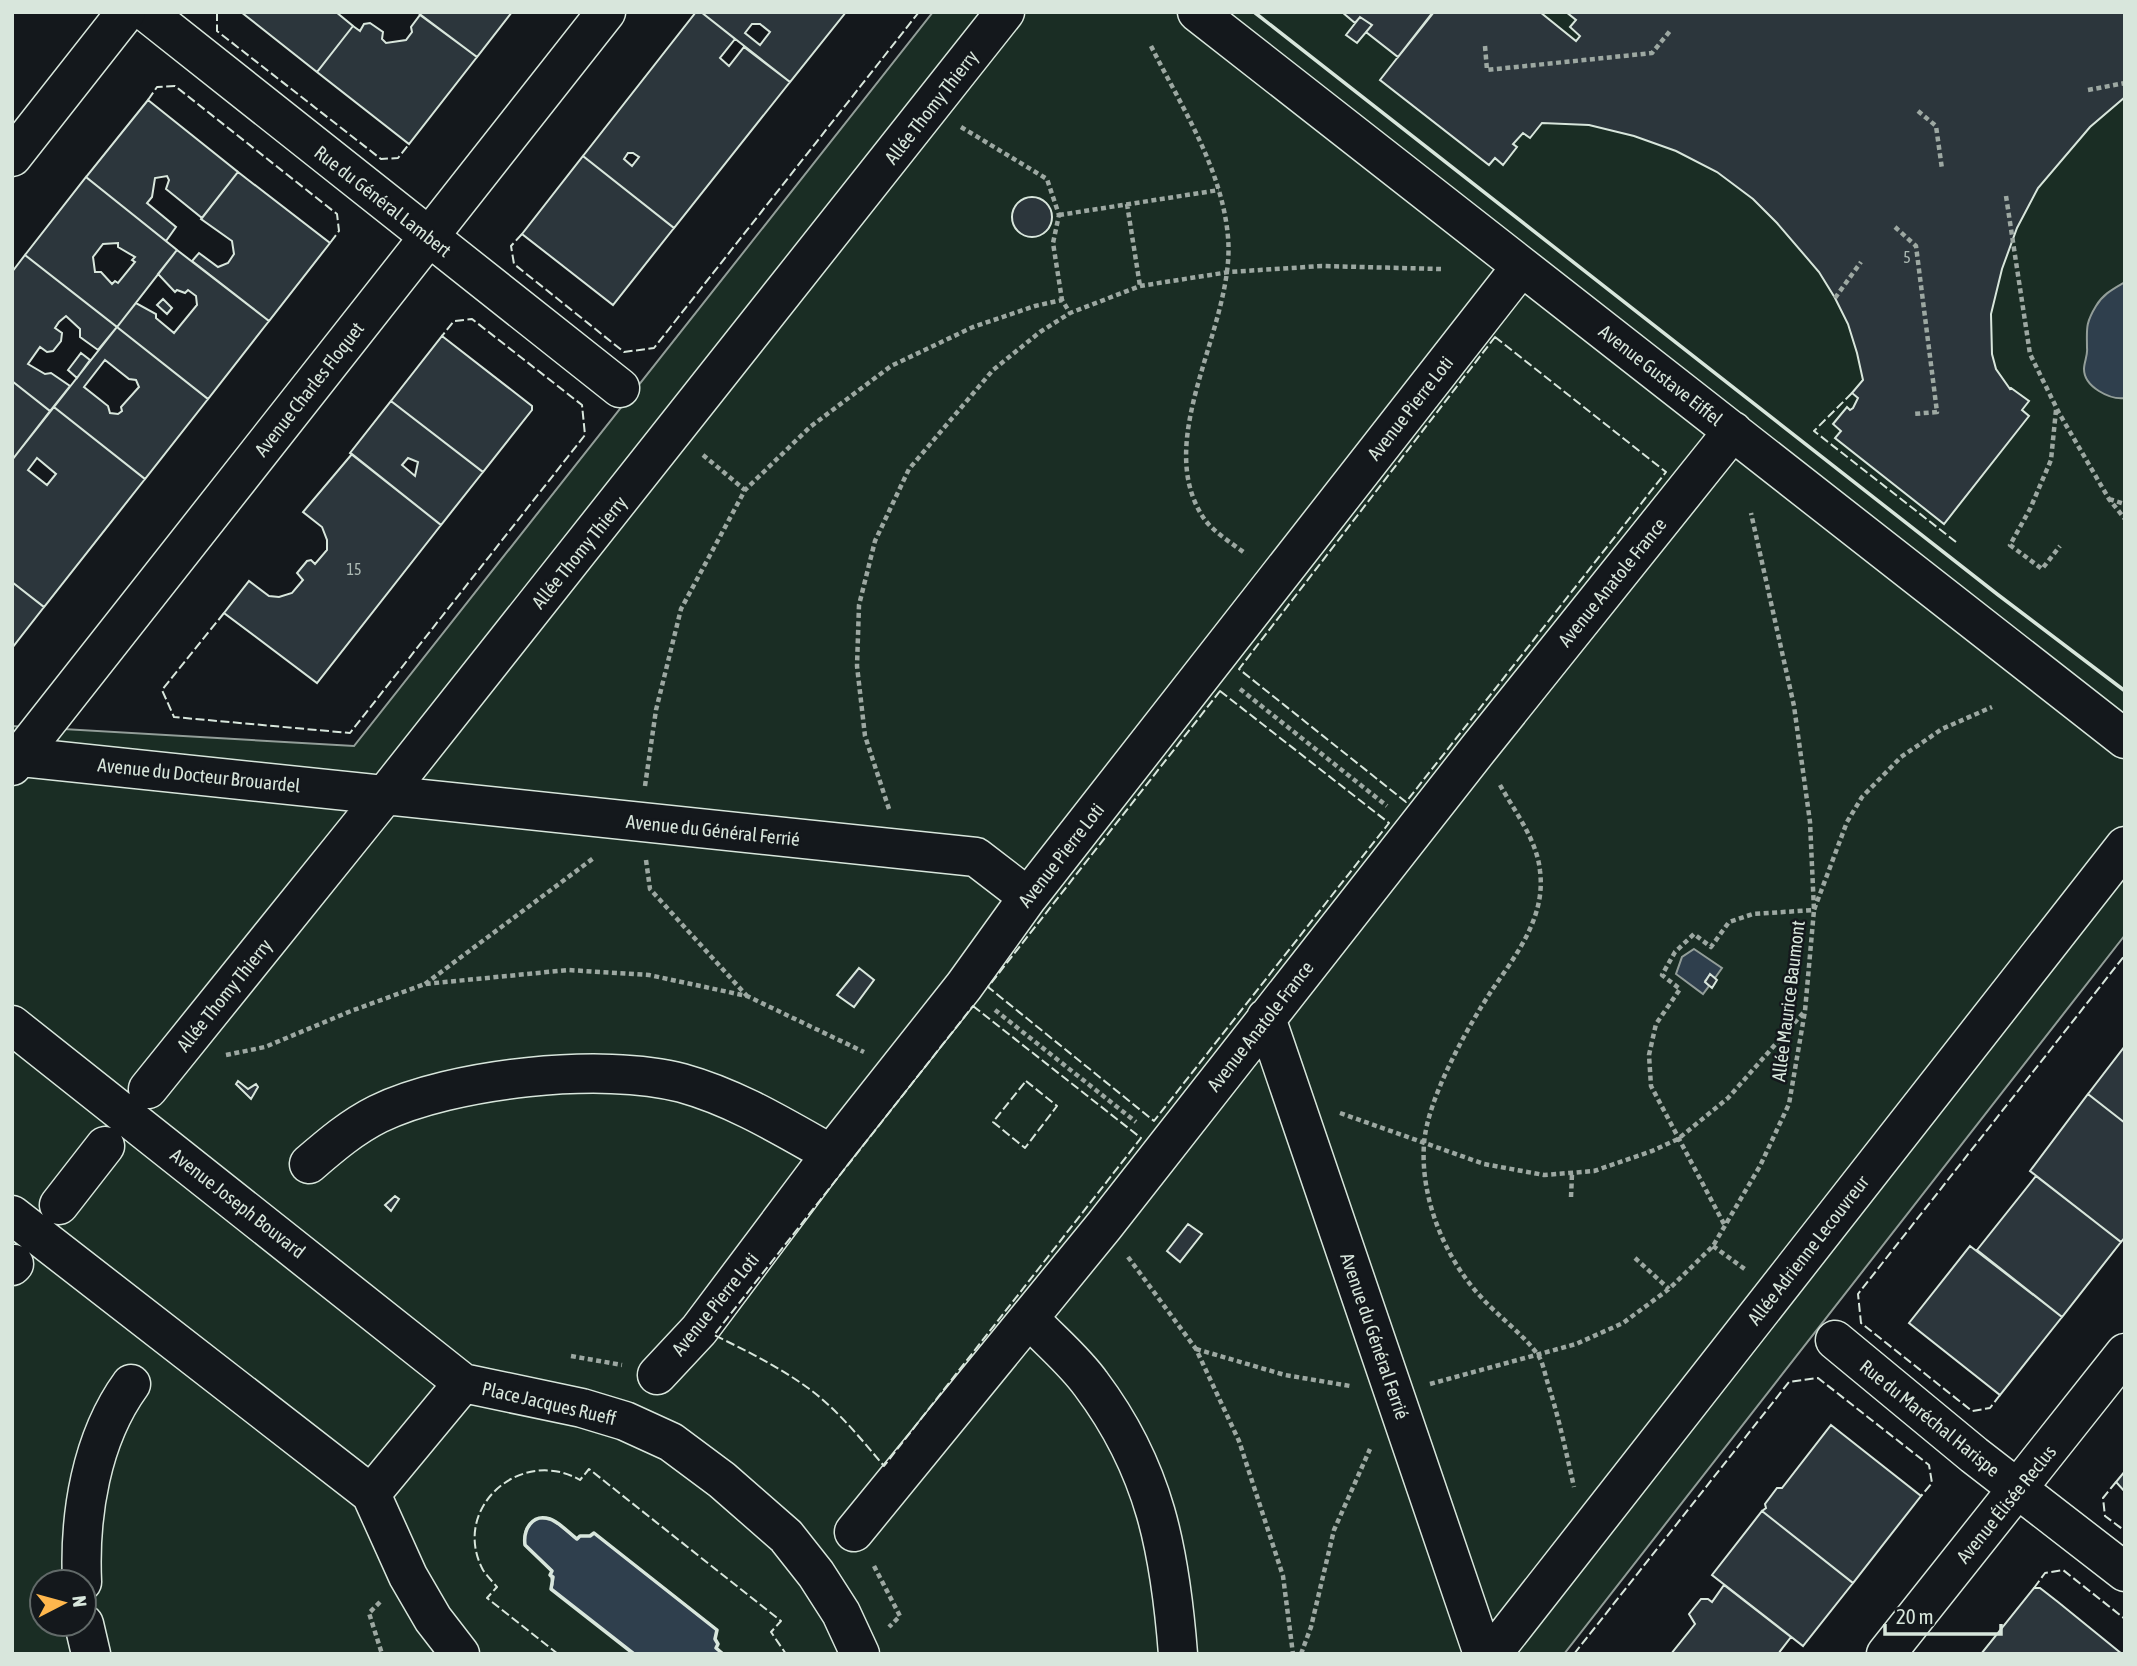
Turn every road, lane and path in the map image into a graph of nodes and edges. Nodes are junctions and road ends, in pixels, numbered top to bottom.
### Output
1 (126, 12) edge
2 (146, 12) edge
3 (606, 12) edge
4 (1005, 12) edge
5 (1197, 12) edge
6 (1670, 31) dead end
7 (1151, 46) dead end
8 (1485, 46) dead end
9 (2125, 83) edge
10 (2088, 89) dead end
11 (930, 108) junction
12 (1918, 111) dead end
13 (12, 157) edge
14 (1942, 169) dead end
15 (1219, 190) junction
16 (2006, 196) dead end
17 (1127, 204) junction
18 (1059, 215) junction
19 (1895, 227) dead end
20 (429, 237) junction
21 (1861, 262) dead end
22 (1521, 267) junction
23 (1441, 269) dead end
24 (1229, 272) junction
25 (1140, 286) junction
26 (1835, 298) dead end
27 (1062, 300) junction
28 (1070, 313) junction
29 (620, 388) dead end
30 (2056, 407) junction
31 (1913, 414) dead end
32 (675, 431) junction
33 (1733, 431) junction
34 (746, 490) junction
35 (2109, 499) junction
36 (2125, 504) edge
37 (1751, 513) dead end
38 (2125, 519) edge
39 (2060, 546) dead end
40 (1277, 579) junction
41 (1210, 664) junction
42 (1992, 707) dead end
43 (2125, 739) edge
44 (1479, 748) junction
45 (15, 760) edge
46 (385, 795) junction
47 (640, 822) junction
48 (1416, 829) junction
49 (2125, 846) edge
50 (903, 850) junction
51 (1028, 897) junction
52 (1814, 910) junction
53 (425, 984) junction
54 (964, 986) junction
55 (747, 996) junction
56 (1805, 1011) junction
57 (1266, 1018) junction
58 (12, 1025) edge
59 (900, 1069) junction
60 (156, 1079) joint
61 (1293, 1096) junction
62 (1678, 1139) junction
63 (1424, 1143) junction
64 (1166, 1145) junction
65 (105, 1146) dead end
66 (831, 1154) junction
67 (309, 1164) dead end
68 (1572, 1174) junction
69 (1571, 1197) dead end
70 (59, 1205) dead end
71 (12, 1215) edge
72 (1724, 1224) junction
73 (1104, 1226) junction
74 (1635, 1258) dead end
75 (1669, 1289) junction
76 (1028, 1318) junction
77 (1835, 1340) dead end
78 (1196, 1349) junction
79 (2125, 1353) edge
80 (571, 1356) dead end
81 (1539, 1356) junction
82 (657, 1375) joint
83 (463, 1382) junction
84 (131, 1384) dead end
85 (1395, 1394) junction
86 (2018, 1489) junction
87 (371, 1494) junction
88 (854, 1532) joint
89 (1585, 1536) junction
90 (83, 1568) edge
91 (2125, 1572) edge
92 (369, 1612) dead end
93 (889, 1627) dead end
94 (382, 1654) edge
95 (460, 1654) edge
96 (860, 1654) edge
97 (1178, 1654) edge
98 (1293, 1654) edge
99 (1301, 1654) edge
100 (1483, 1654) edge
101 (1492, 1654) edge
102 (1886, 1654) edge

1 - 13 street
2 - 20 street, Rue du Général Lambert
3 - 20 street, Avenue Charles Floquet
4 - 11 street, Allée Thomy Thierry
5 - 22 street, Avenue Gustave Eiffel
6 - 8 path
7 - 15 path
9 - 10 path
11 - 18 path
11 - 32 street, Allée Thomy Thierry
12 - 14 path
15 - 17 path
15 - 24 path
16 - 30 path
17 - 18 path
17 - 25 path
18 - 27 path
19 - 31 path
20 - 29 street, Rue du Général Lambert
20 - 45 street, Avenue Charles Floquet
21 - 26 path
22 - 33 street, Avenue Gustave Eiffel
22 - 40 street, Avenue Pierre Loti
23 - 24 path
24 - 25 path
24 - 40 path
25 - 28 path
27 - 28 path
27 - 34 path
28 - 50 path
30 - 35 path
30 - 39 path
32 - 34 path
32 - 46 street, Allée Thomy Thierry
33 - 43 street, Avenue Gustave Eiffel
33 - 44 street, Avenue Anatole France
34 - 47 path
35 - 36 path
35 - 38 path
37 - 52 path, Allée Maurice Baumont
40 - 41 street, Avenue Pierre Loti
41 - 48 path
41 - 51 street, Avenue Pierre Loti
42 - 52 path
44 - 48 street, Avenue Anatole France
44 - 63 path
45 - 46 street, Avenue du Docteur Brouardel
46 - 47 street, Avenue du Général Ferrié
46 - 60 street, Allée Thomy Thierry
47 - 50 street, Avenue du Général Ferrié
47 - 53 path
47 - 55 path
48 - 57 street, Avenue Anatole France
49 - 89 street, Allée Adrienne Lecouvreur
50 - 51 street, Avenue du Général Ferrié
51 - 54 street, Avenue Pierre Loti
52 - 56 path, Allée Maurice Baumont
52 - 62 path
53 - 55 path
53 - 60 path
54 - 59 street, Avenue Pierre Loti
54 - 64 path
55 - 59 path
56 - 62 path
56 - 72 path, Allée Maurice Baumont
57 - 61 street, Avenue du Général Ferrié
57 - 64 street, Avenue Anatole France
58 - 83 street, Avenue Joseph Bouvard
59 - 66 street, Avenue Pierre Loti
61 - 63 path
61 - 85 street, Avenue du Général Ferrié
62 - 68 path
62 - 72 path
63 - 68 path
63 - 81 path
64 - 73 street, Avenue Anatole France
65 - 70 street
66 - 67 street
66 - 82 street, Avenue Pierre Loti
68 - 69 path
71 - 87 street
72 - 75 path, Allée Maurice Baumont
73 - 76 street, Avenue Anatole France
73 - 78 path
74 - 75 path
75 - 81 path, Allée Maurice Baumont
76 - 88 street, Avenue Anatole France
76 - 97 street
77 - 86 street, Rue du Maréchal Harispe
78 - 85 path
78 - 98 path
79 - 86 street, Avenue Élisée Reclus
80 - 82 path, Avenue Pierre Loti
81 - 85 path, Allée Maurice Baumont
81 - 89 path
83 - 87 street, Place Jacques Rueff
83 - 96 street, Place Jacques Rueff
84 - 90 street
85 - 99 path
85 - 100 street, Avenue du Général Ferrié
86 - 91 street, Rue du Maréchal Harispe
86 - 102 street, Avenue Élisée Reclus
87 - 95 street
88 - 93 path
89 - 101 street, Allée Adrienne Lecouvreur
92 - 94 path

